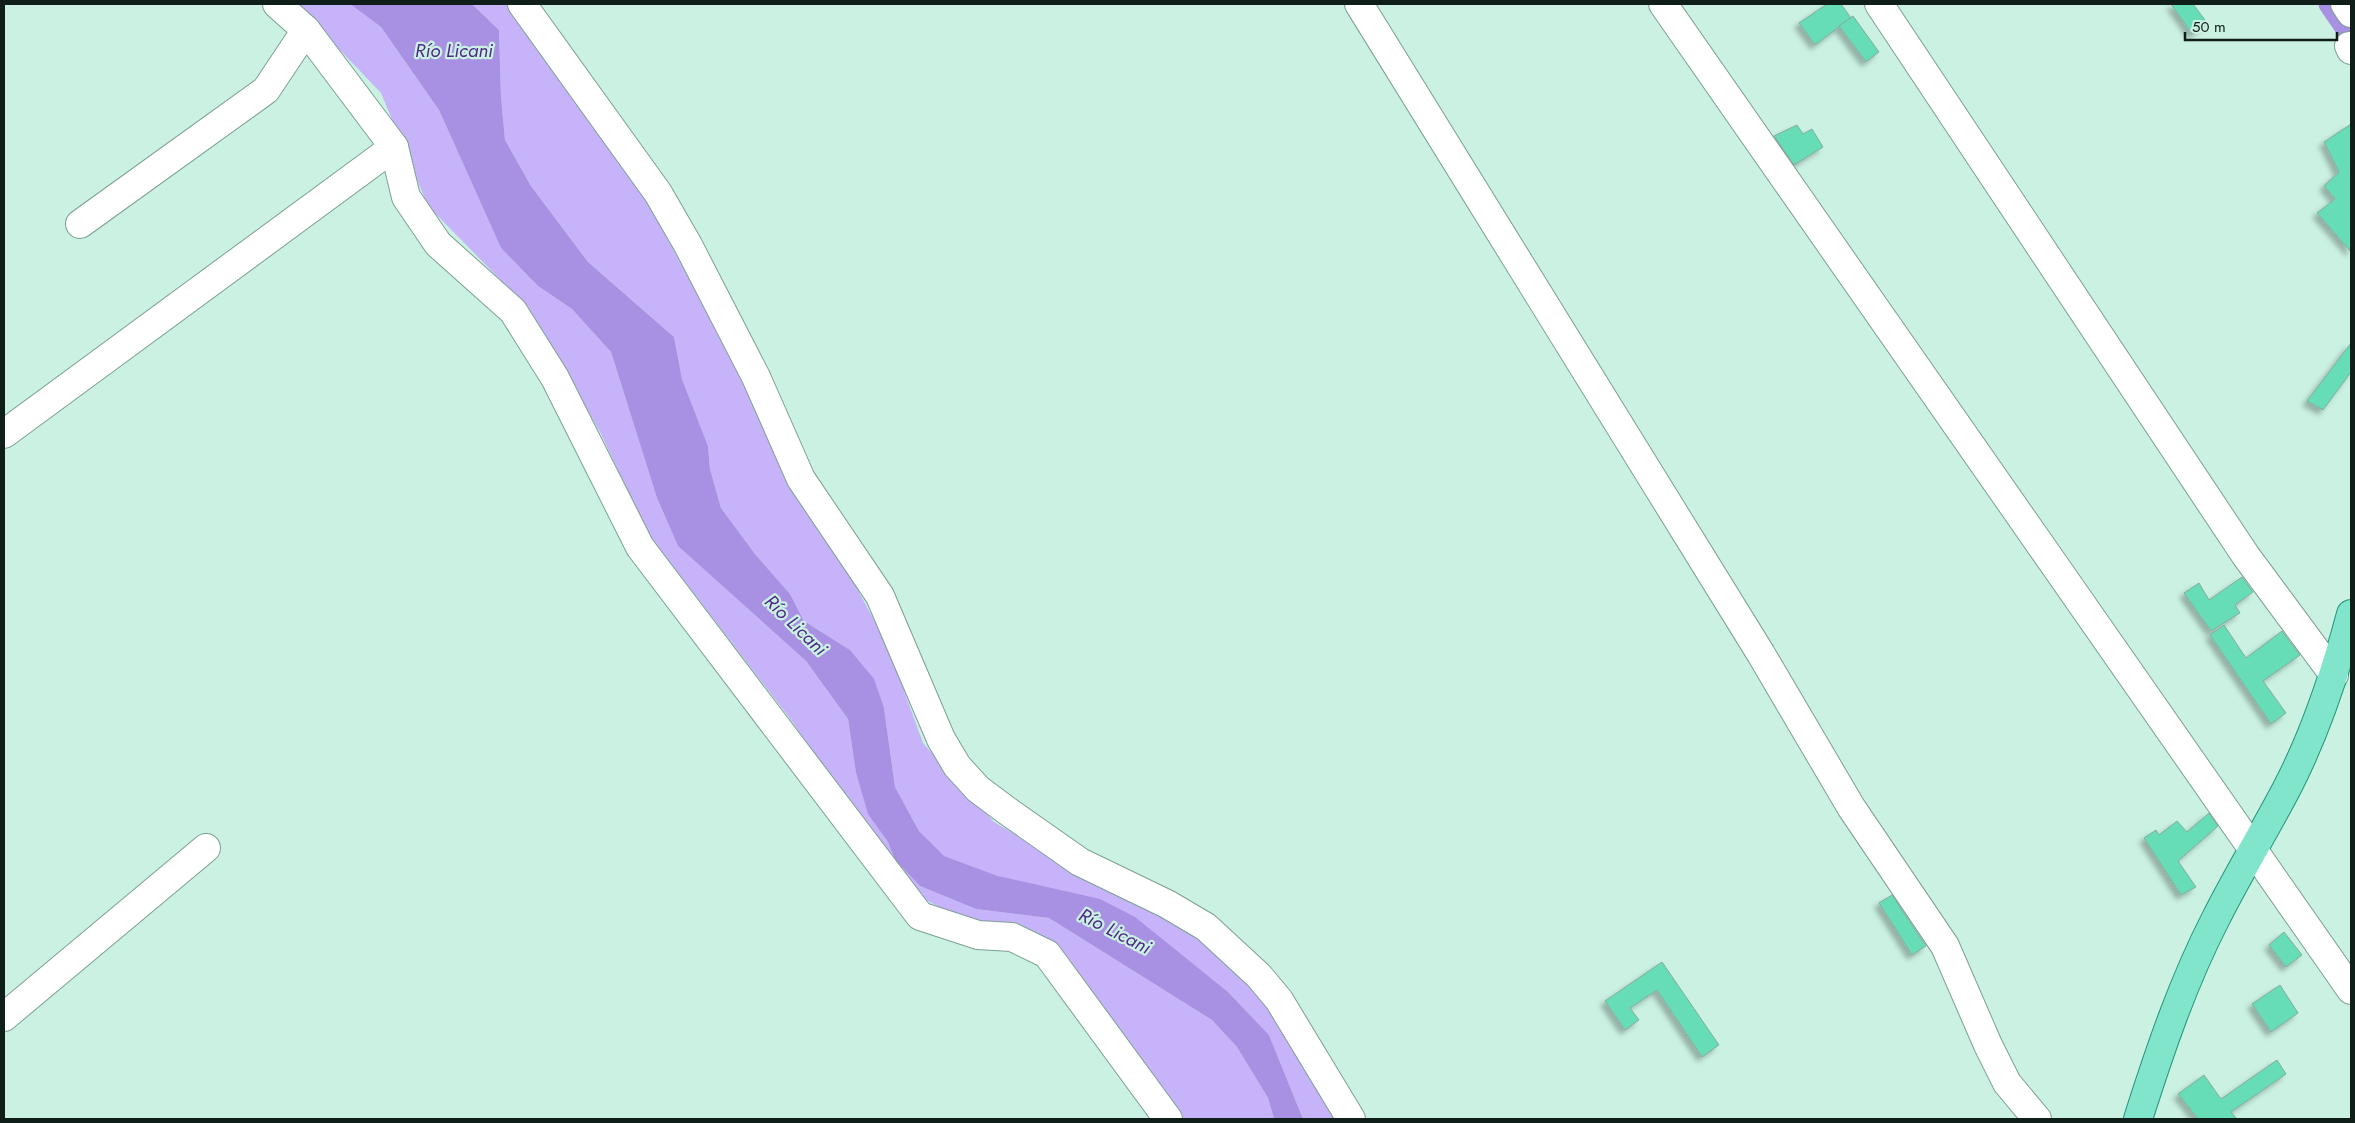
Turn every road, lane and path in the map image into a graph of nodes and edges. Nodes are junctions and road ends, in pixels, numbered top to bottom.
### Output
1 (277, 4) edge
2 (522, 4) edge
3 (1359, 4) edge
4 (1664, 4) edge
5 (1879, 4) edge
6 (2345, 4) edge
7 (2351, 13) edge
8 (306, 30) junction
9 (394, 148) junction
10 (80, 224) dead end
11 (4, 434) edge
12 (2351, 614) edge
13 (2334, 676) junction
14 (206, 848) dead end
15 (2253, 851) junction
16 (2351, 990) edge
17 (4, 1017) edge
18 (1168, 1119) edge
19 (1351, 1119) edge
20 (2037, 1119) edge
21 (2138, 1119) edge

1 - 8 street
2 - 19 street
3 - 20 street
4 - 15 street
5 - 13 street
6 - 7 street
8 - 9 street
8 - 10 street
9 - 11 street
9 - 18 street
12 - 13 main road
13 - 15 main road
14 - 17 street
15 - 16 street
15 - 21 main road

